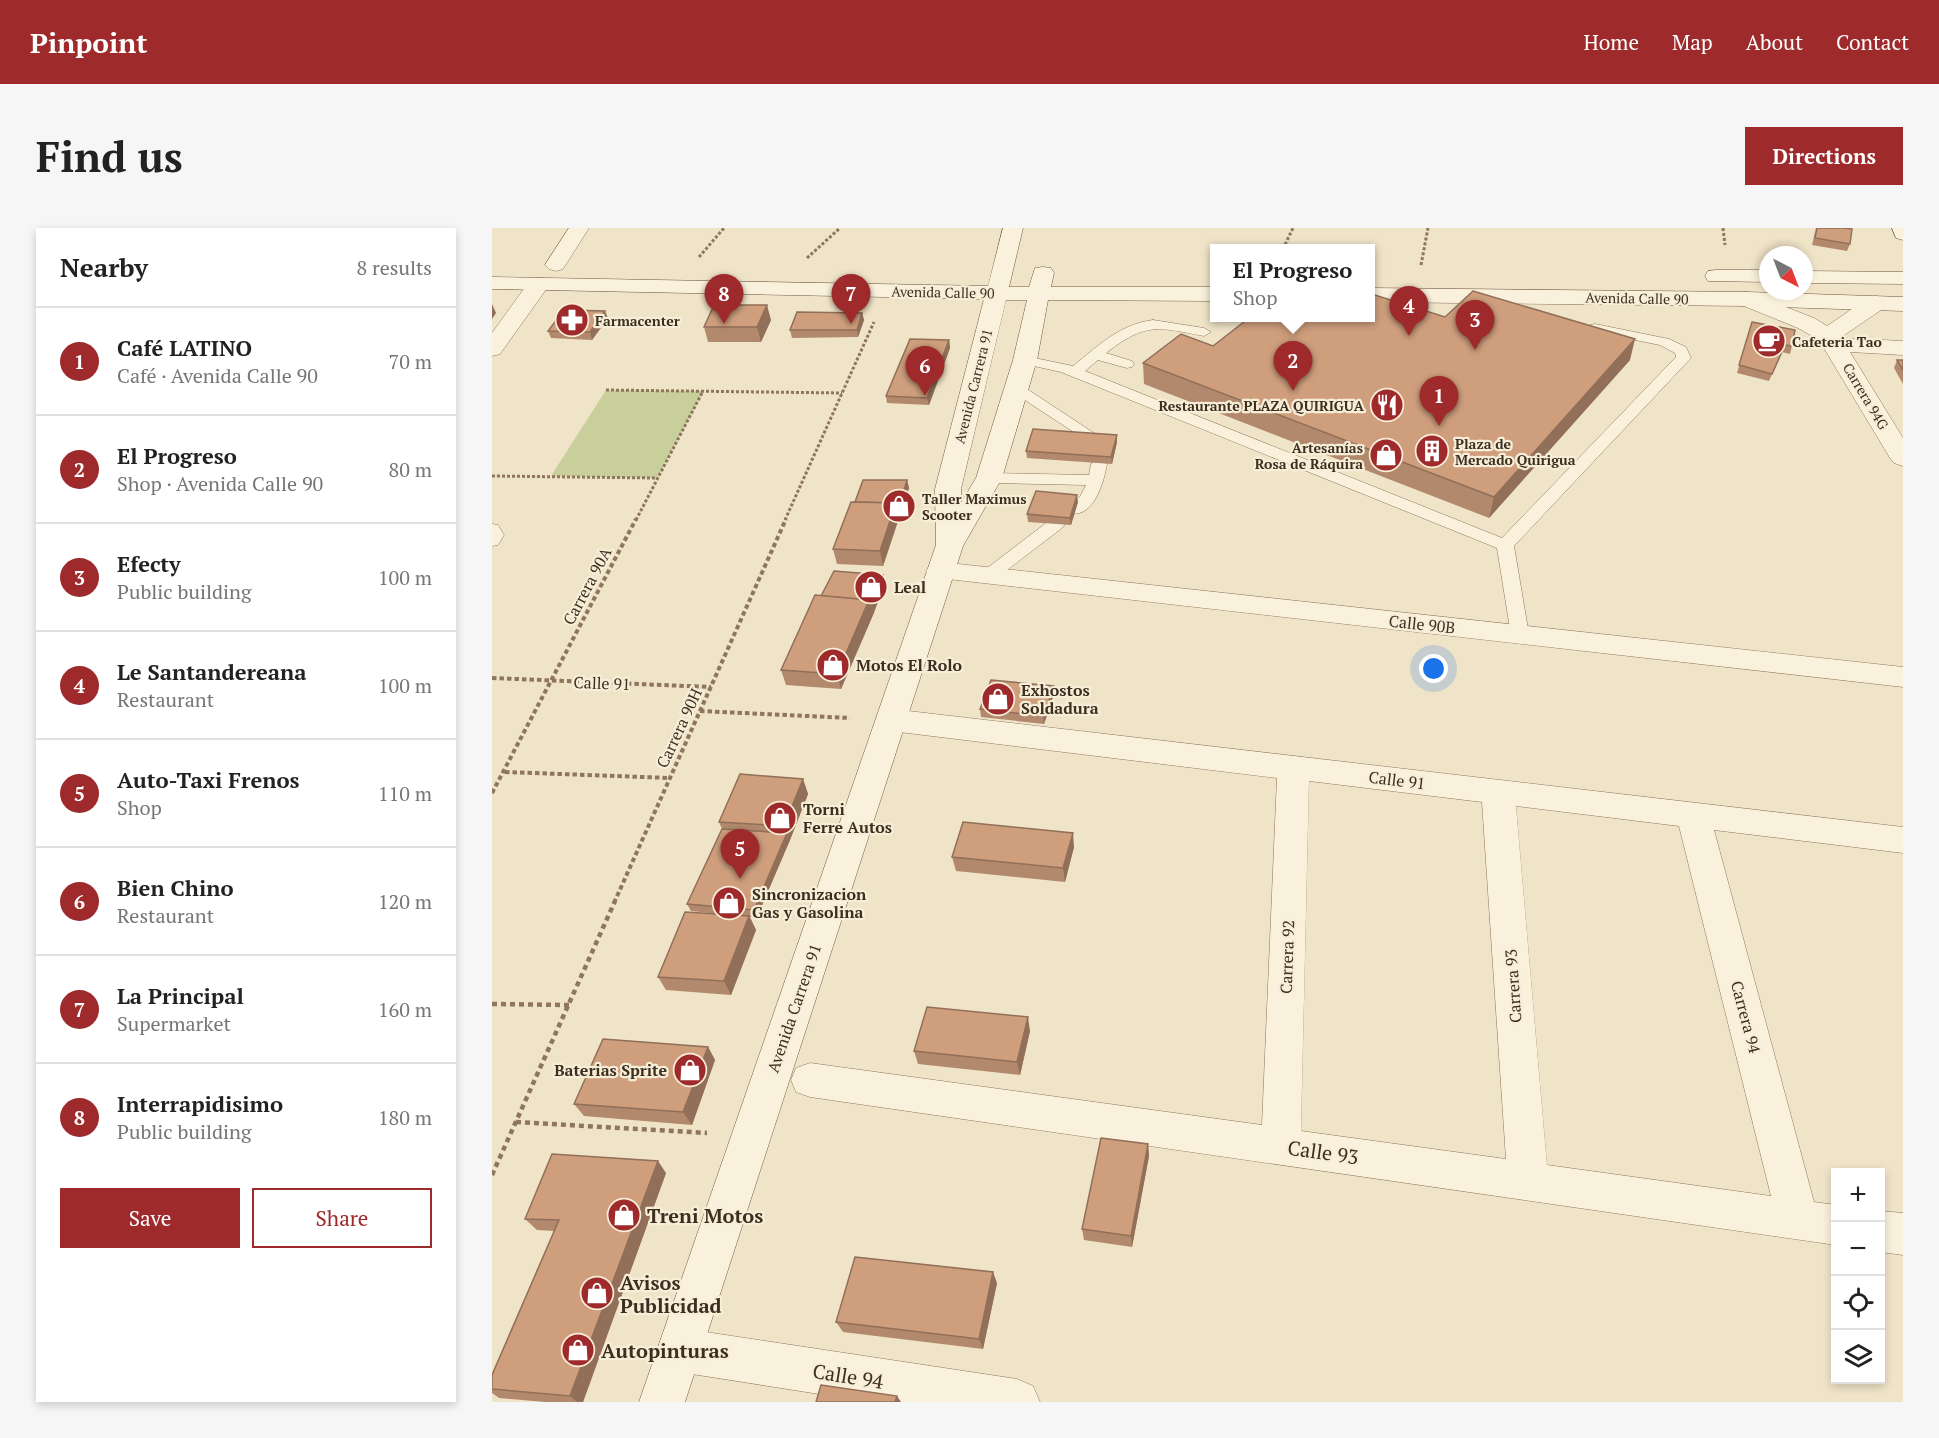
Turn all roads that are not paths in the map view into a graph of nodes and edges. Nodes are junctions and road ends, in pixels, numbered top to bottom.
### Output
1 (579, 228) edge
2 (1013, 228) edge
3 (1902, 228) edge
4 (1903, 234) edge
5 (492, 264) edge
6 (556, 265) junction
7 (826, 269) dead end
8 (977, 272) dead end
9 (1210, 275) edge
10 (1375, 275) edge
11 (1466, 276) dead end
12 (1691, 276) dead end
13 (1759, 276) edge
14 (1813, 277) edge
15 (1903, 278) edge
16 (492, 283) edge
17 (999, 283) junction
18 (1041, 283) junction
19 (539, 284) junction
20 (1903, 284) edge
21 (1128, 293) junction
22 (1210, 294) edge
23 (1375, 295) edge
24 (1748, 299) junction
25 (1876, 303) junction
26 (1903, 304) edge
27 (1594, 327) edge
28 (1204, 332) dead end
29 (1832, 341) junction
30 (1903, 348) edge
31 (492, 349) edge
32 (1097, 355) junction
33 (1026, 357) junction
34 (1127, 364) dead end
35 (1074, 372) junction
36 (1016, 388) junction
37 (1098, 441) edge
38 (1903, 458) edge
39 (989, 478) junction
40 (1076, 508) edge
41 (1056, 524) edge
42 (492, 529) edge
43 (492, 541) edge
44 (1505, 545) junction
45 (944, 559) junction
46 (988, 576) junction
47 (1521, 635) junction
48 (1903, 677) edge
49 (875, 719) junction
50 (1293, 767) junction
51 (1498, 792) junction
52 (1693, 815) junction
53 (1903, 840) edge
54 (810, 1080) dead end
55 (1281, 1146) junction
56 (1528, 1181) junction
57 (1817, 1222) edge
58 (1885, 1232) edge
59 (1903, 1234) edge
60 (679, 1350) junction
61 (662, 1402) edge
62 (1017, 1402) edge

1 - 6 main road
2 - 17 main road, Avenida Carrera 91
3 - 4 main road
5 - 6 main road
6 - 7 main road
8 - 17 main road, Avenida Calle 90
9 - 18 main road, Avenida Calle 90
10 - 11 main road
12 - 13 main road, Avenida Calle 90
14 - 15 main road
16 - 19 main road, Avenida Calle 90
17 - 18 main road, Avenida Calle 90
17 - 19 main road, Avenida Calle 90
17 - 45 main road, Avenida Carrera 91
18 - 21 main road, Avenida Calle 90
18 - 33 main road, Avenida Carrera 91
19 - 31 main road
20 - 25 main road
21 - 22 main road, Avenida Calle 90
21 - 33 main road
23 - 24 main road, Avenida Calle 90
24 - 25 main road, Avenida Calle 90
24 - 29 main road, Carrera 94G
25 - 26 main road, Avenida Calle 90
25 - 29 main road
27 - 44 lane
28 - 32 lane
29 - 30 main road
29 - 38 main road, Carrera 94G
32 - 34 lane
32 - 35 lane
33 - 35 lane
33 - 36 main road, Avenida Carrera 91
35 - 44 lane
36 - 37 lane
36 - 39 main road, Avenida Carrera 91
39 - 40 lane
39 - 45 main road, Avenida Carrera 91
41 - 46 lane
42 - 43 lane
44 - 47 lane
45 - 46 main road, Calle 90B
45 - 49 main road, Avenida Carrera 91
46 - 47 main road, Calle 90B
47 - 48 main road, Calle 90B
49 - 50 main road, Calle 91
49 - 60 main road, Avenida Carrera 91
50 - 51 main road, Calle 91
50 - 55 main road, Carrera 92
51 - 52 main road, Calle 91
51 - 56 main road, Carrera 93
52 - 53 main road, Calle 91
52 - 57 main road, Carrera 94
54 - 55 main road, Calle 93
55 - 56 main road, Calle 93
56 - 57 main road, Calle 93
58 - 59 main road
60 - 61 main road, Avenida Carrera 91
60 - 62 main road, Calle 94

